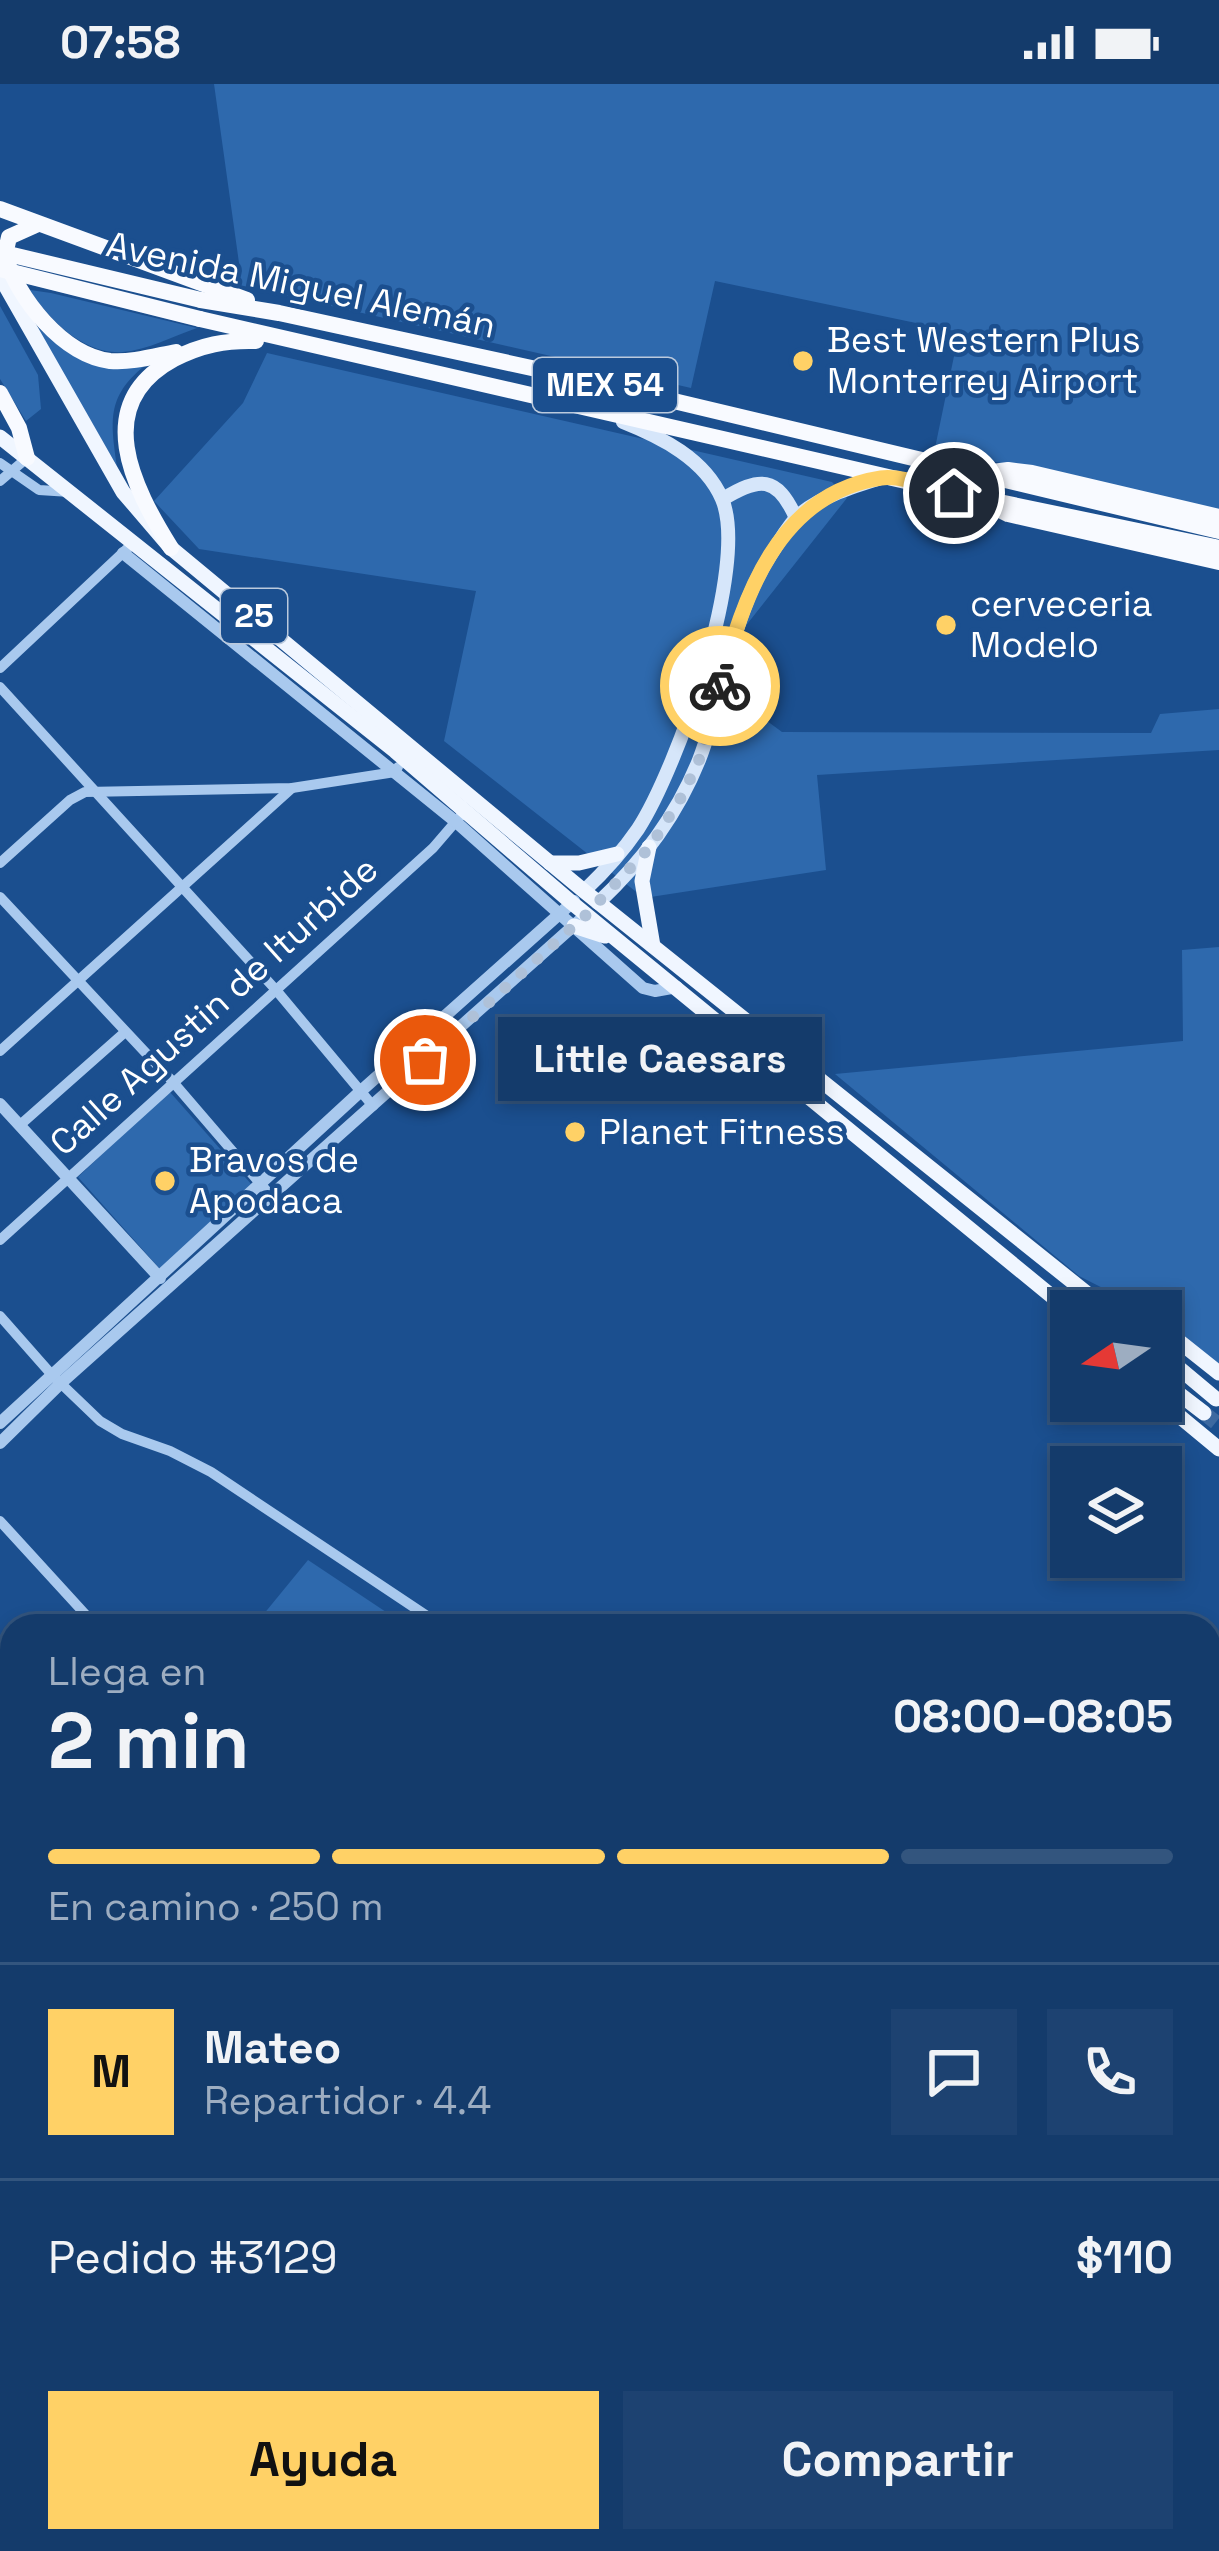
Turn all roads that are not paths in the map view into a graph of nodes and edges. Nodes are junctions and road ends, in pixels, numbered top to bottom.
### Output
1 (0, 209) edge
2 (39, 224) junction
3 (0, 252) edge
4 (0, 277) edge
5 (200, 309) junction
6 (279, 313) junction
7 (302, 344) junction
8 (198, 347) junction
9 (0, 393) edge
10 (579, 406) junction
11 (0, 437) edge
12 (27, 458) junction
13 (5, 467) edge
14 (979, 475) junction
15 (884, 477) junction
16 (0, 481) edge
17 (1003, 491) junction
18 (70, 493) junction
19 (975, 497) junction
20 (723, 499) junction
21 (1219, 517) edge
22 (796, 518) junction
23 (1219, 531) edge
24 (128, 548) junction
25 (171, 548) junction
26 (1219, 548) edge
27 (1219, 562) edge
28 (0, 668) edge
29 (0, 687) edge
30 (400, 765) junction
31 (292, 788) junction
32 (93, 790) junction
33 (460, 817) junction
34 (650, 847) junction
35 (617, 854) junction
36 (550, 862) junction
37 (0, 863) edge
38 (182, 886) junction
39 (531, 888) junction
40 (0, 897) edge
41 (579, 908) junction
42 (538, 934) junction
43 (653, 946) junction
44 (76, 981) junction
45 (677, 987) junction
46 (276, 990) junction
47 (124, 1033) junction
48 (0, 1051) edge
49 (173, 1082) junction
50 (362, 1090) junction
51 (0, 1104) edge
52 (373, 1106) junction
53 (20, 1125) junction
54 (70, 1176) junction
55 (261, 1183) junction
56 (272, 1196) junction
57 (0, 1240) edge
58 (158, 1276) junction
59 (168, 1288) junction
60 (1084, 1290) edge
61 (1050, 1295) edge
62 (0, 1316) edge
63 (1182, 1344) edge
64 (1182, 1371) edge
65 (1219, 1373) edge
66 (56, 1379) junction
67 (1182, 1396) edge
68 (1216, 1399) tunnel mouth
69 (1204, 1413) tunnel mouth
70 (1182, 1418) edge
71 (0, 1423) edge
72 (0, 1443) edge
73 (1219, 1449) edge
74 (0, 1521) edge
75 (85, 1614) edge
76 (424, 1614) edge

1 - 2 highway
2 - 6 highway
2 - 8 highway
3 - 5 highway, Avenida Miguel Alemán / MEX 54, bridge
4 - 5 highway, Avenida Miguel Alemán / MEX 54, bridge
4 - 25 main road, 25
5 - 6 highway, Avenida Miguel Alemán / MEX 54
5 - 7 highway, Avenida Miguel Alemán / MEX 54
6 - 14 highway, Avenida Miguel Alemán / MEX 54
7 - 8 highway
7 - 10 highway, Avenida Miguel Alemán / MEX 54
8 - 25 highway
9 - 12 highway
10 - 15 highway, Avenida Miguel Alemán / MEX 54
10 - 20 main road
11 - 12 main road, 25
12 - 13 street
12 - 18 main road, 25
13 - 16 street
13 - 18 street
14 - 17 highway, Avenida Miguel Alemán / MEX 54
14 - 21 highway
15 - 19 highway, Avenida Miguel Alemán / MEX 54
15 - 22 main road
17 - 19 highway, Avenida Miguel Alemán / MEX 54
17 - 23 highway, Avenida Miguel Alemán / MEX 54
17 - 26 highway, Avenida Miguel Alemán / MEX 54
18 - 24 main road, 25
19 - 27 highway
20 - 22 main road
20 - 35 main road
22 - 34 main road
24 - 28 street
24 - 30 main road, 25
25 - 36 main road, 25
29 - 32 street
30 - 31 street
30 - 33 main road, 25
31 - 32 street
31 - 38 street
32 - 37 street
32 - 38 street
33 - 39 street
33 - 41 main road, 25
33 - 46 street, Calle Agustin de Iturbide
34 - 41 main road
34 - 43 main road
35 - 36 main road
35 - 41 main road
36 - 41 main road, 25
38 - 44 street
38 - 46 street
39 - 41 street
39 - 42 street
40 - 44 street
41 - 42 street
41 - 43 main road, 25
41 - 45 main road
41 - 45 street
41 - 52 street
42 - 50 street
43 - 60 main road, 25
44 - 47 street
44 - 48 street
45 - 61 main road
46 - 49 street, Calle Agustin de Iturbide
46 - 50 street
47 - 49 street
47 - 53 street
49 - 54 street, Calle Agustin de Iturbide
49 - 55 street
50 - 52 street
50 - 55 street
51 - 53 street
52 - 56 street
53 - 54 street
54 - 57 street, Calle Agustin de Iturbide
54 - 58 street
55 - 56 street
55 - 58 street
56 - 59 street
58 - 59 street
58 - 66 street
59 - 66 street
62 - 66 street
63 - 65 main road
64 - 68 main road
66 - 71 street
66 - 72 street
66 - 76 street
67 - 69 main road
70 - 73 main road
74 - 75 street

